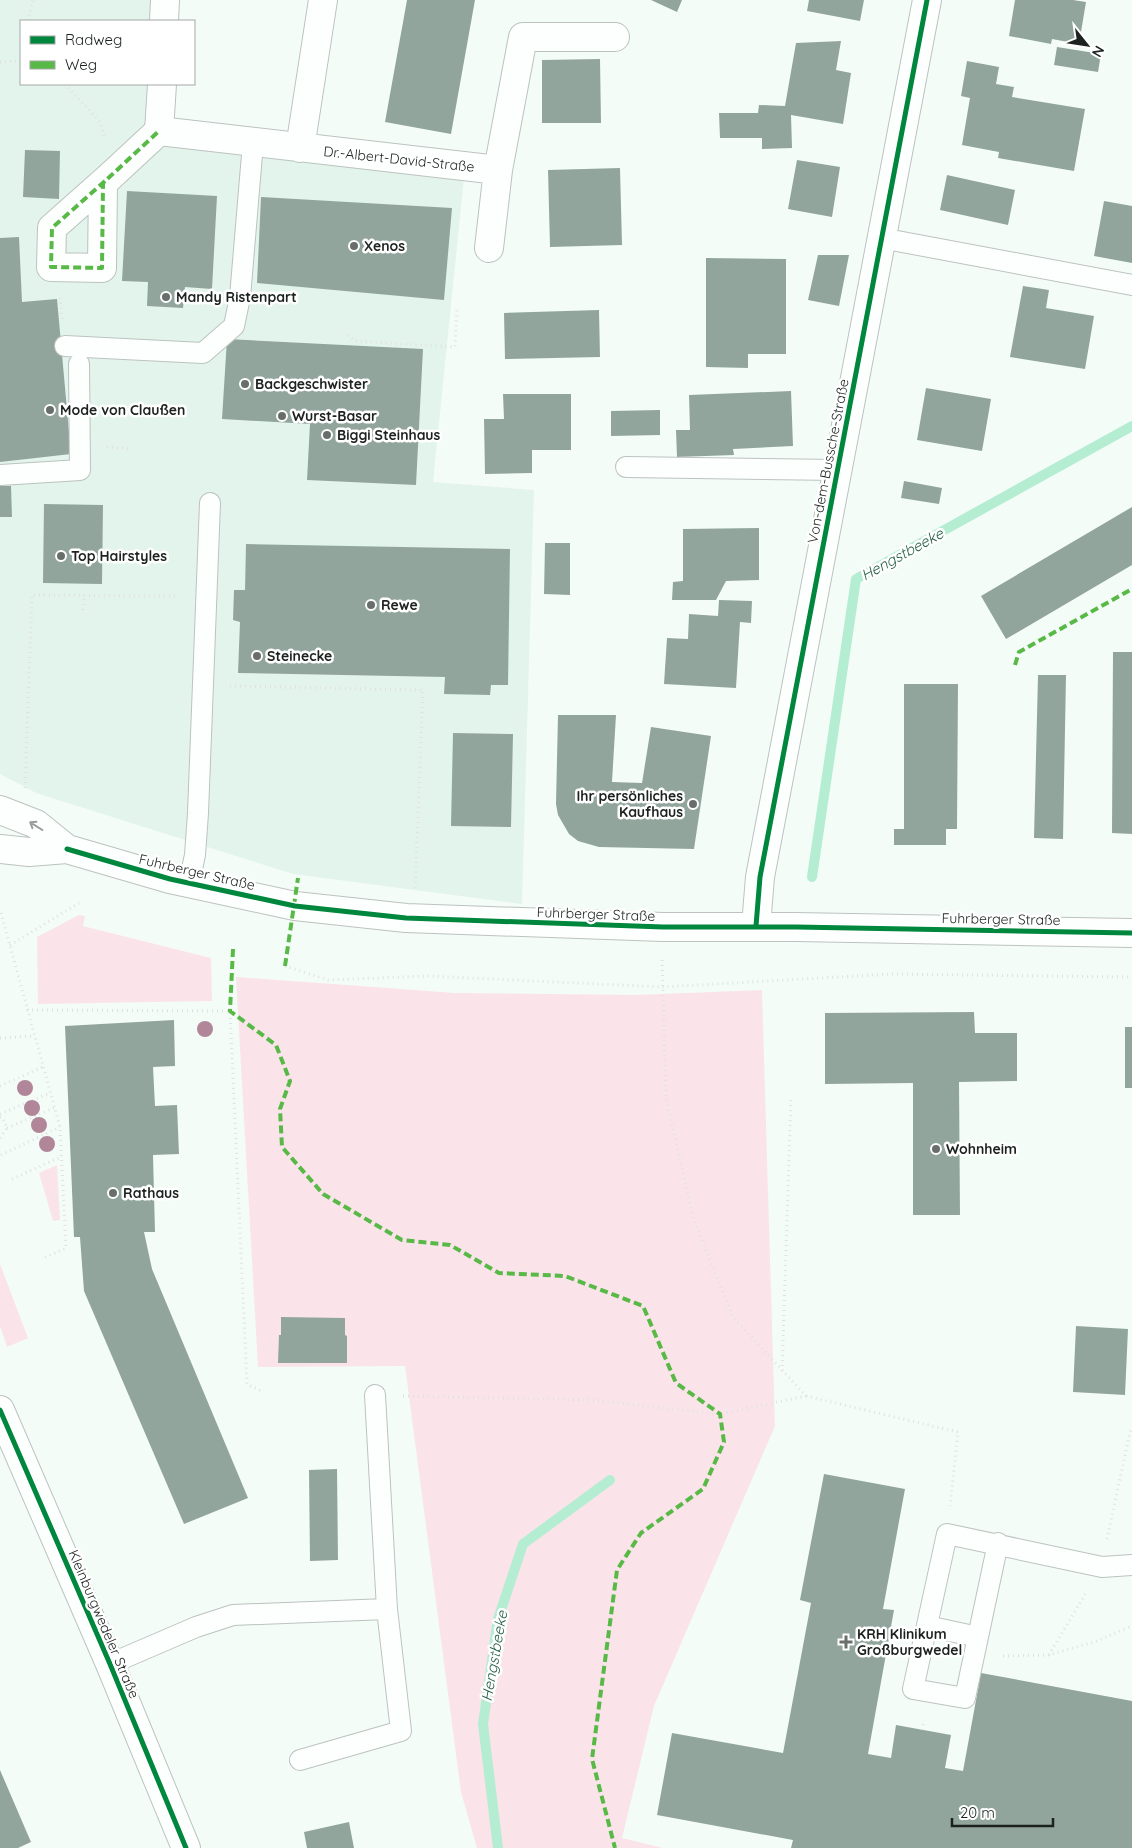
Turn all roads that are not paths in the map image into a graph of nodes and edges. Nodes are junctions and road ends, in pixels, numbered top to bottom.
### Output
1 (165, 0) edge
2 (324, 0) edge
3 (927, 0) edge
4 (164, 20) edge
5 (615, 37) dead end
6 (162, 85) edge
7 (160, 131) junction
8 (253, 143) junction
9 (300, 148) junction
10 (498, 170) junction
11 (110, 176) junction
12 (881, 238) junction
13 (489, 248) dead end
14 (1132, 285) edge
15 (65, 346) road end
16 (79, 364) dead end
17 (626, 467) dead end
18 (838, 470) junction
19 (0, 475) edge
20 (210, 503) dead end
21 (0, 810) edge
22 (0, 849) edge
23 (67, 849) junction
24 (189, 883) junction
25 (756, 926) junction
26 (1132, 933) edge
27 (375, 1395) road end
28 (0, 1410) edge
29 (998, 1543) junction
30 (1132, 1565) edge
31 (387, 1609) junction
32 (927, 1626) junction
33 (978, 1637) junction
34 (110, 1664) junction
35 (300, 1760) dead end
36 (186, 1848) edge

1 - 4 street
2 - 9 street
3 - 12 street, Von-dem-Bussche-Straße
5 - 10 street
6 - 7 street
7 - 8 street, Dr.-Albert-David-Straße
7 - 11 street
8 - 9 street, Dr.-Albert-David-Straße
8 - 15 lane
9 - 10 street, Dr.-Albert-David-Straße
10 - 13 street
11 - 11 street
12 - 14 lane
12 - 18 street, Von-dem-Bussche-Straße
16 - 19 lane
17 - 18 lane, Von-dem-Bussche-Straße
18 - 25 street, Von-dem-Bussche-Straße
20 - 24 lane
23 -> 21 street, Fuhrberger Straße
22 - 23 street, Fuhrberger Straße
23 - 24 street, Fuhrberger Straße
24 - 25 street, Fuhrberger Straße
25 - 26 street, Fuhrberger Straße
27 - 31 lane
28 - 34 street, Kleinburgwedeler Straße
29 - 30 lane
29 - 32 lane
29 - 33 lane
31 - 34 lane
31 - 35 lane
32 - 33 lane
32 - 33 lane
34 - 36 street, Kleinburgwedeler Straße

